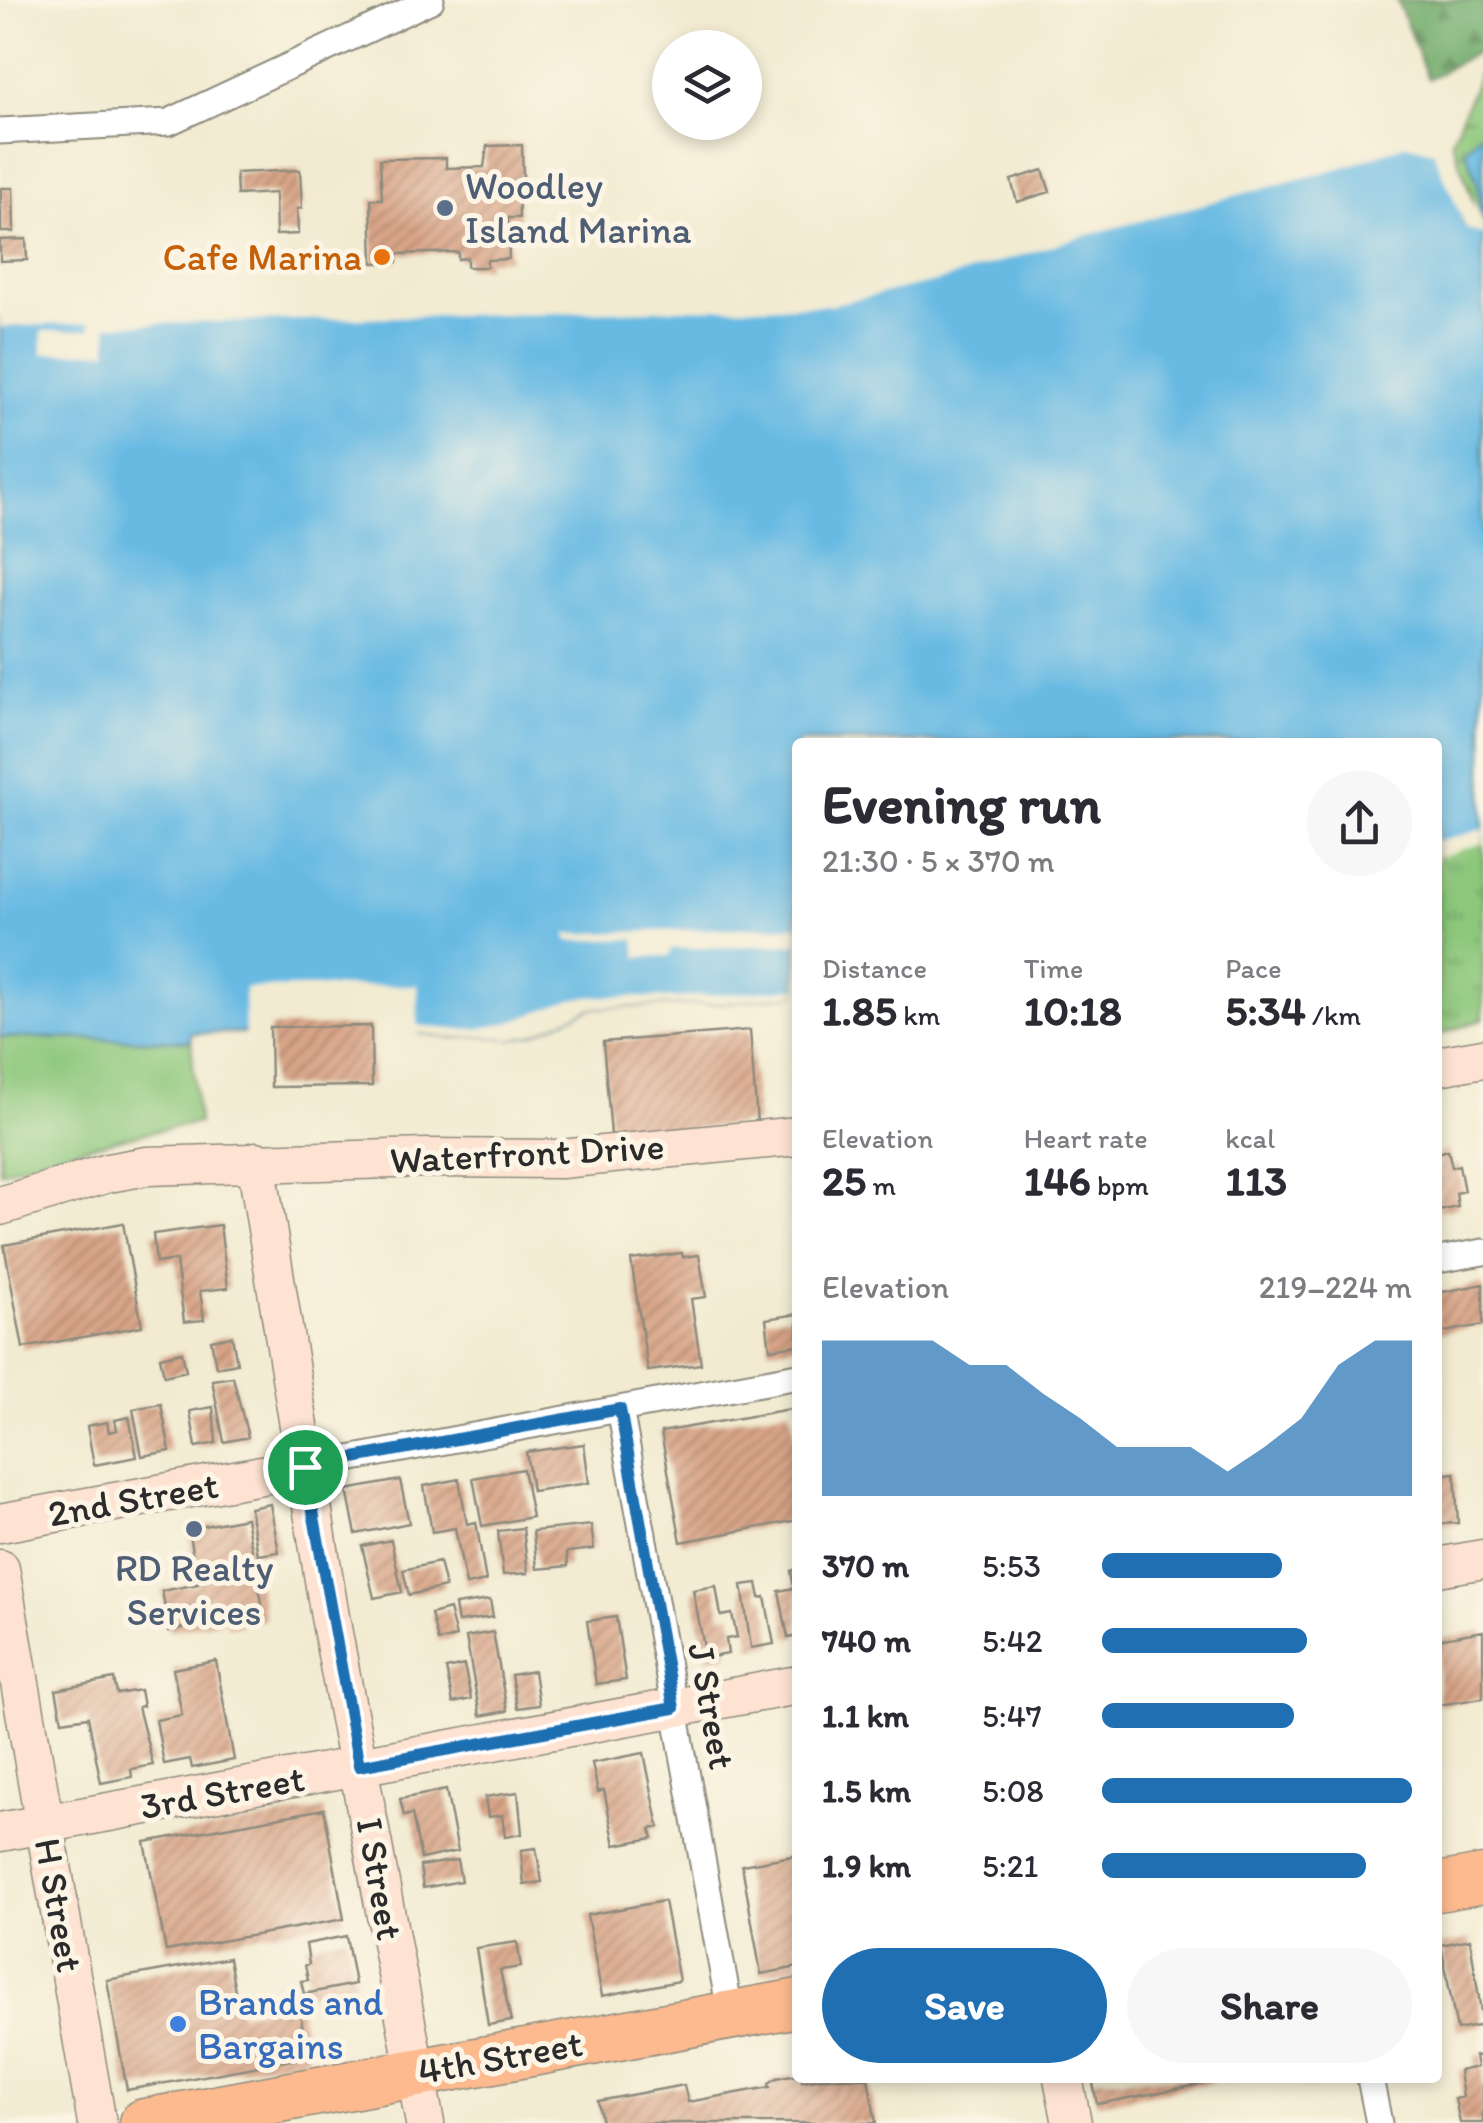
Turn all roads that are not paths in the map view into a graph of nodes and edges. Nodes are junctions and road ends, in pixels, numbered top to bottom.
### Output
1 (430, 0) edge
2 (0, 131) edge
3 (1483, 1058) edge
4 (1442, 1065) edge
5 (792, 1137) edge
6 (256, 1161) junction
7 (0, 1206) edge
8 (1483, 1252) edge
9 (1442, 1259) edge
10 (792, 1377) edge
11 (620, 1409) junction
12 (305, 1467) junction
13 (0, 1523) edge
14 (1483, 1559) edge
15 (1442, 1566) edge
16 (0, 1569) edge
17 (792, 1686) edge
18 (674, 1708) junction
19 (359, 1766) junction
20 (44, 1824) junction
21 (0, 1832) edge
22 (1483, 1879) edge
23 (1442, 1886) edge
24 (792, 2005) edge
25 (731, 2016) junction
26 (416, 2072) junction
27 (1065, 2083) edge
28 (1371, 2083) edge
29 (97, 2123) edge
30 (144, 2123) edge
31 (426, 2123) edge
32 (1072, 2123) edge
33 (1379, 2123) edge

1 - 2 street
3 - 4 street
5 - 6 street, Waterfront Drive
6 - 7 street, Waterfront Drive
6 - 12 street, I Street
8 - 9 street
10 - 11 street, 2nd Street
11 - 12 street, 2nd Street
11 - 18 street, J Street
12 - 13 street, 2nd Street
12 - 19 street, I Street
14 - 15 street
16 - 20 street, H Street
17 - 18 street, 3rd Street
18 - 19 street, 3rd Street
18 - 25 street, J Street
19 - 20 street, 3rd Street
19 - 26 street, I Street
20 - 21 street, 3rd Street
20 - 29 street, H Street
22 - 23 highway
24 - 25 highway, 4th Street
25 - 26 highway, 4th Street
26 - 30 highway, 4th Street
26 - 31 street, I Street
27 - 32 street
28 - 33 street

